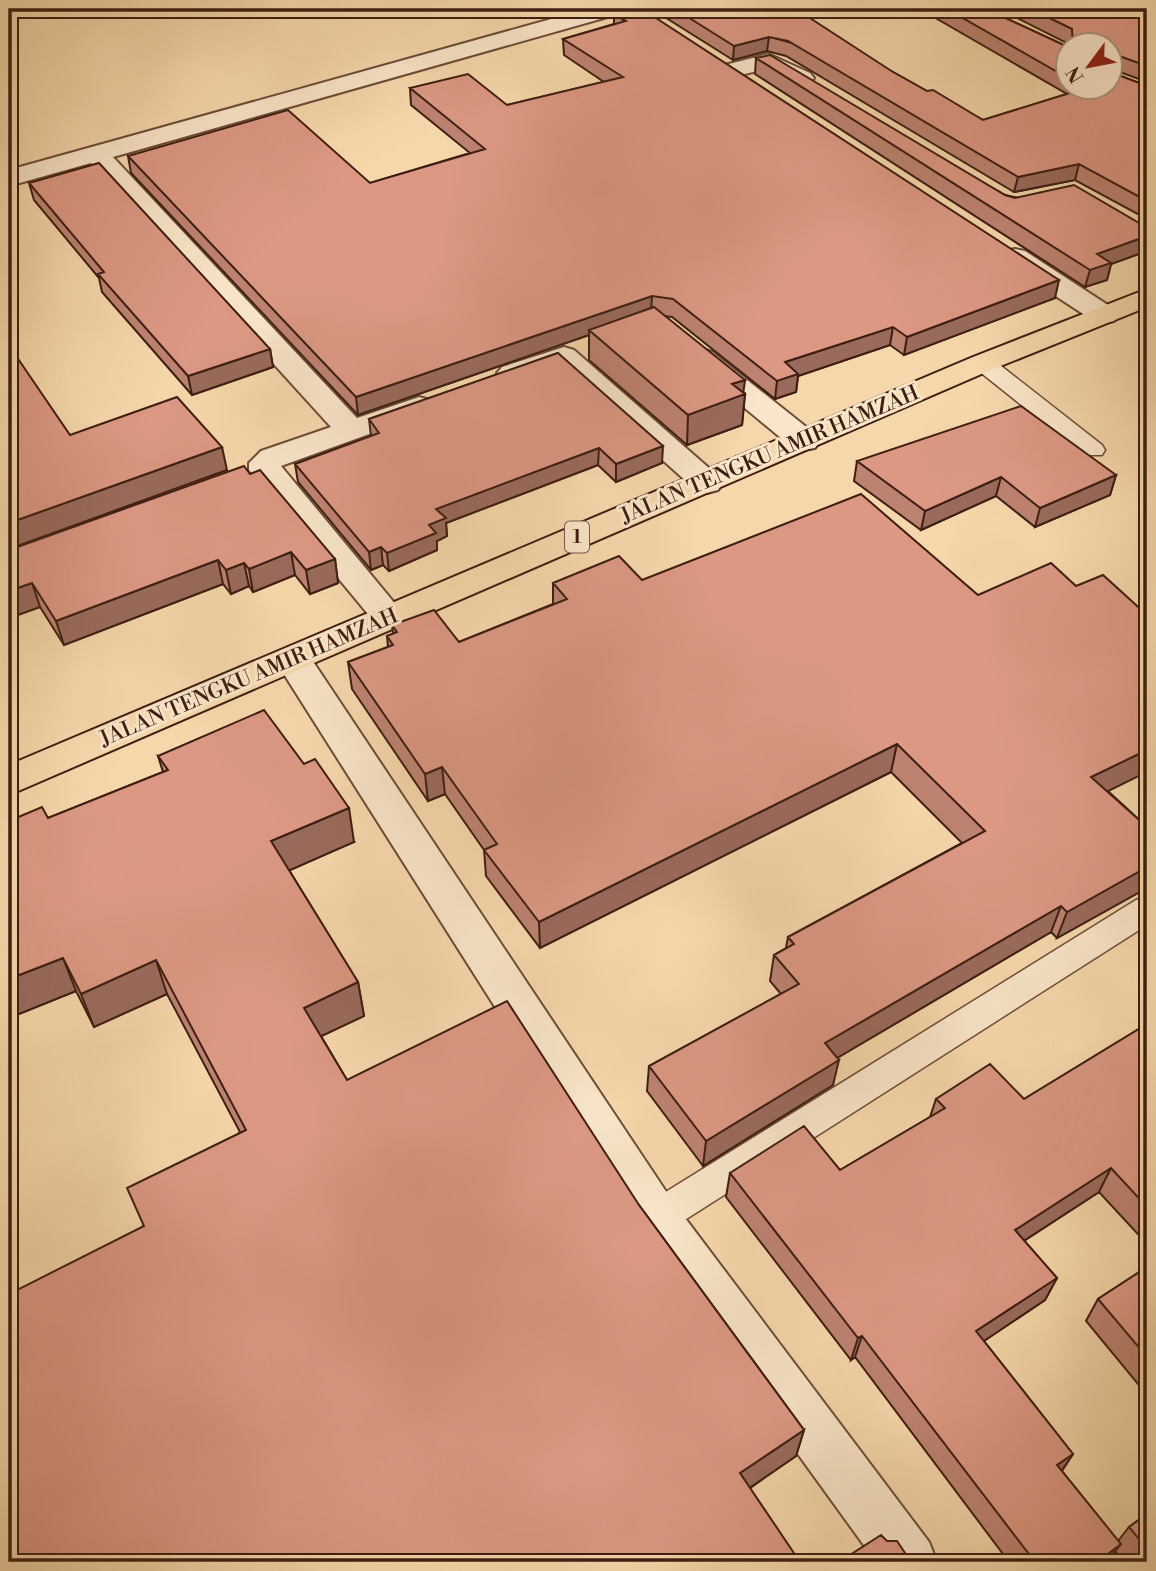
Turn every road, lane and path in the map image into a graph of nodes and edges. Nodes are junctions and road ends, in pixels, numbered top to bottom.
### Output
1 (610, 9) edge
2 (762, 92) edge
3 (826, 93) edge
4 (95, 152) junction
5 (9, 178) edge
6 (1000, 248) edge
7 (1147, 297) edge
8 (1104, 315) junction
9 (686, 344) edge
10 (983, 363) junction
11 (486, 382) edge
12 (450, 395) edge
13 (351, 430) junction
14 (804, 441) junction
15 (1093, 450) dead end
16 (707, 483) junction
17 (390, 617) junction
18 (293, 660) junction
19 (9, 781) edge
20 (1147, 909) edge
21 (656, 1218) junction
22 (909, 1562) edge

1 - 4 street
2 - 3 street
4 - 5 street
4 - 13 street
6 - 8 street
7 - 8 highway, JALAN TENGKU AMIR HAMZAH / 1
8 - 10 highway, JALAN TENGKU AMIR HAMZAH / 1
9 - 14 street
10 - 14 highway, JALAN TENGKU AMIR HAMZAH / 1
10 - 15 lane
11 - 16 street
12 - 13 street
13 - 17 street
14 - 16 highway, JALAN TENGKU AMIR HAMZAH / 1
16 - 17 highway, JALAN TENGKU AMIR HAMZAH / 1
17 - 18 highway, JALAN TENGKU AMIR HAMZAH / 1
18 - 19 highway, JALAN TENGKU AMIR HAMZAH / 1
18 - 21 street
20 - 21 lane
21 - 22 street

